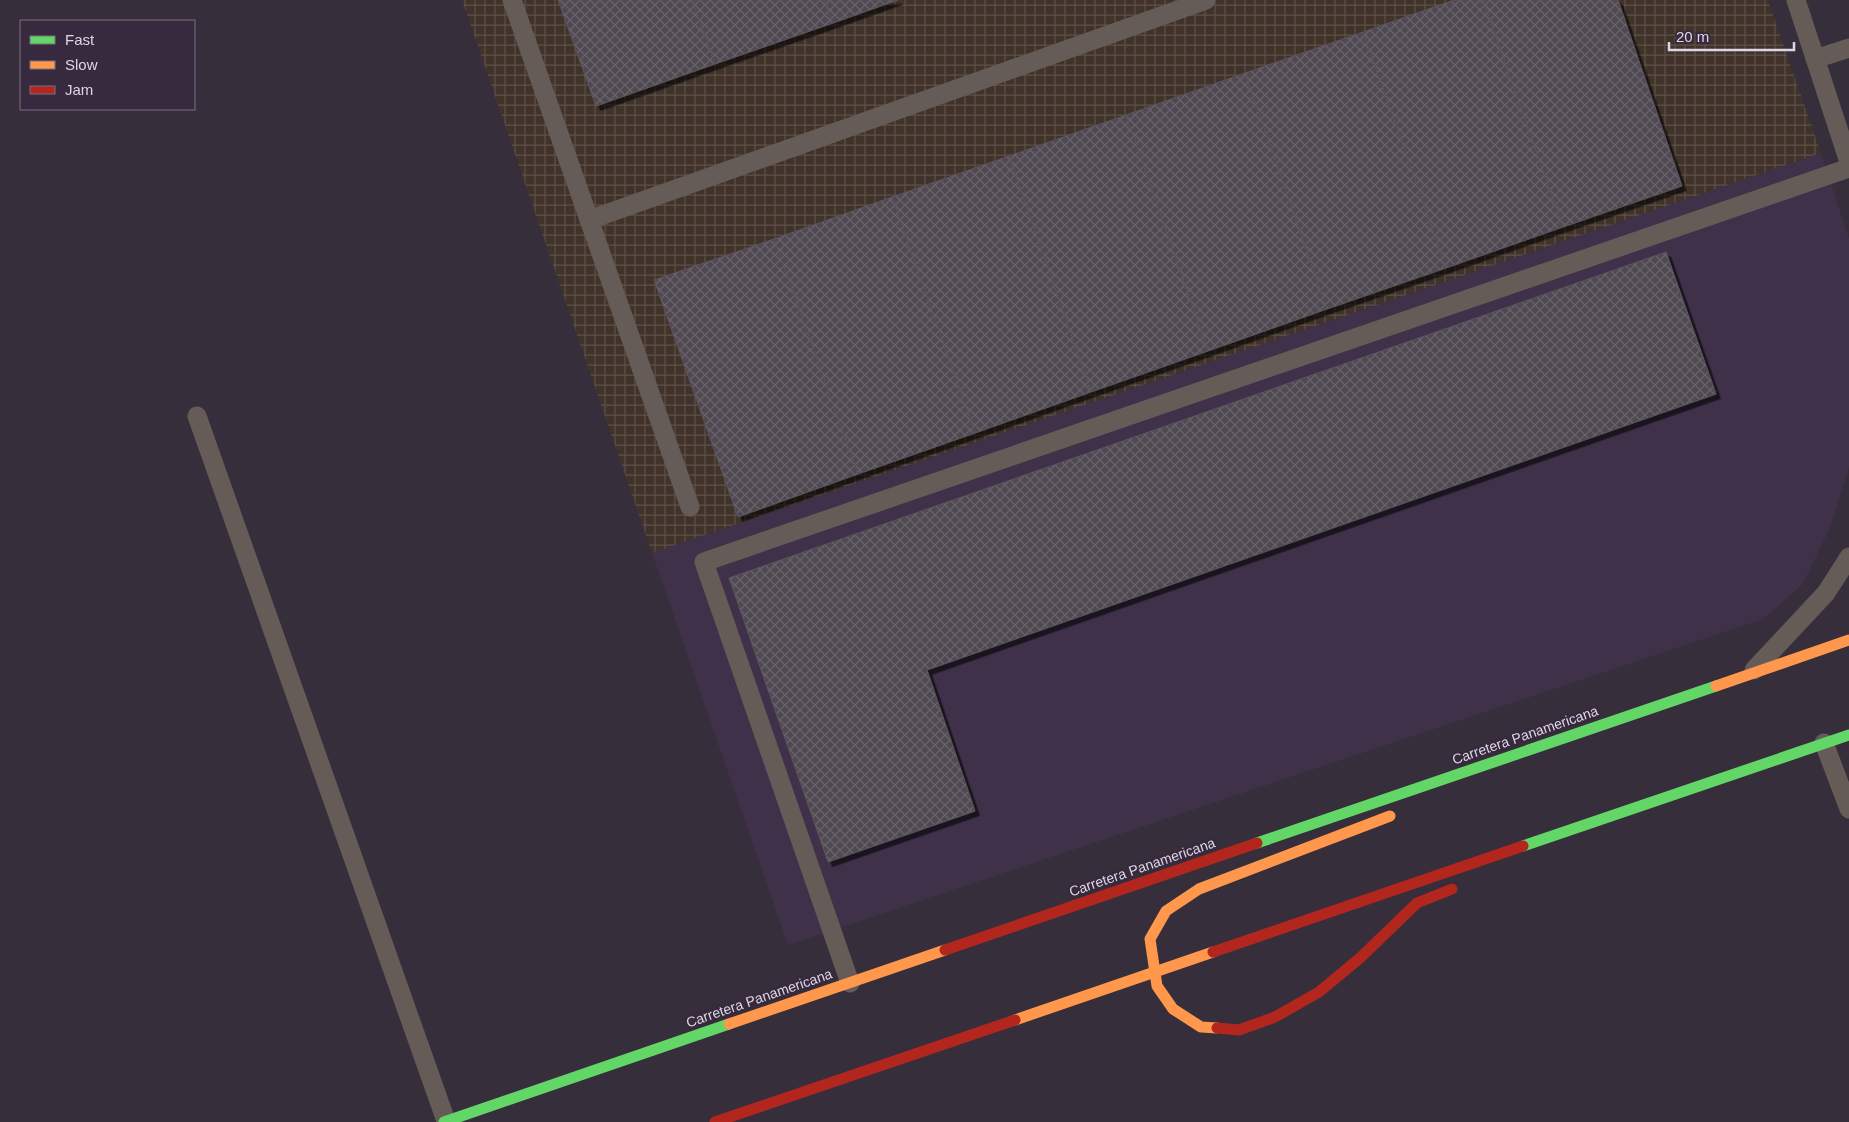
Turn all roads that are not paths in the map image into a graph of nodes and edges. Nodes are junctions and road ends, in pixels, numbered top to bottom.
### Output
1 (512, 0) edge
2 (1206, 0) edge
3 (1796, 0) edge
4 (1849, 48) edge
5 (1815, 59) junction
6 (1849, 162) edge
7 (1849, 168) edge
8 (589, 220) junction
9 (197, 416) dead end
10 (690, 507) dead end
11 (1849, 557) edge
12 (1849, 640) edge
13 (1750, 674) junction
14 (1849, 735) edge
15 (1824, 744) junction
16 (1513, 755) junction
17 (1465, 784) dead end
18 (1707, 784) junction
19 (1849, 809) edge
20 (1402, 812) dead end
21 (1592, 835) dead end
22 (1463, 885) dead end
23 (1154, 973) junction
24 (850, 983) junction
25 (445, 1122) edge
26 (715, 1122) edge

1 - 8 lane
2 - 8 lane
3 - 5 lane
4 - 5 lane
5 - 6 lane
7 - 24 lane
8 - 10 lane
9 - 25 lane
11 - 13 lane
12 - 13 highway, Carretera Panamericana
13 - 16 highway, Carretera Panamericana
14 - 15 highway
15 - 18 highway
15 - 19 lane
16 - 17 highway
16 - 24 highway, Carretera Panamericana
18 - 21 highway
18 - 23 highway
20 - 23 highway
22 - 23 highway
23 - 26 highway
24 - 25 highway, Carretera Panamericana

